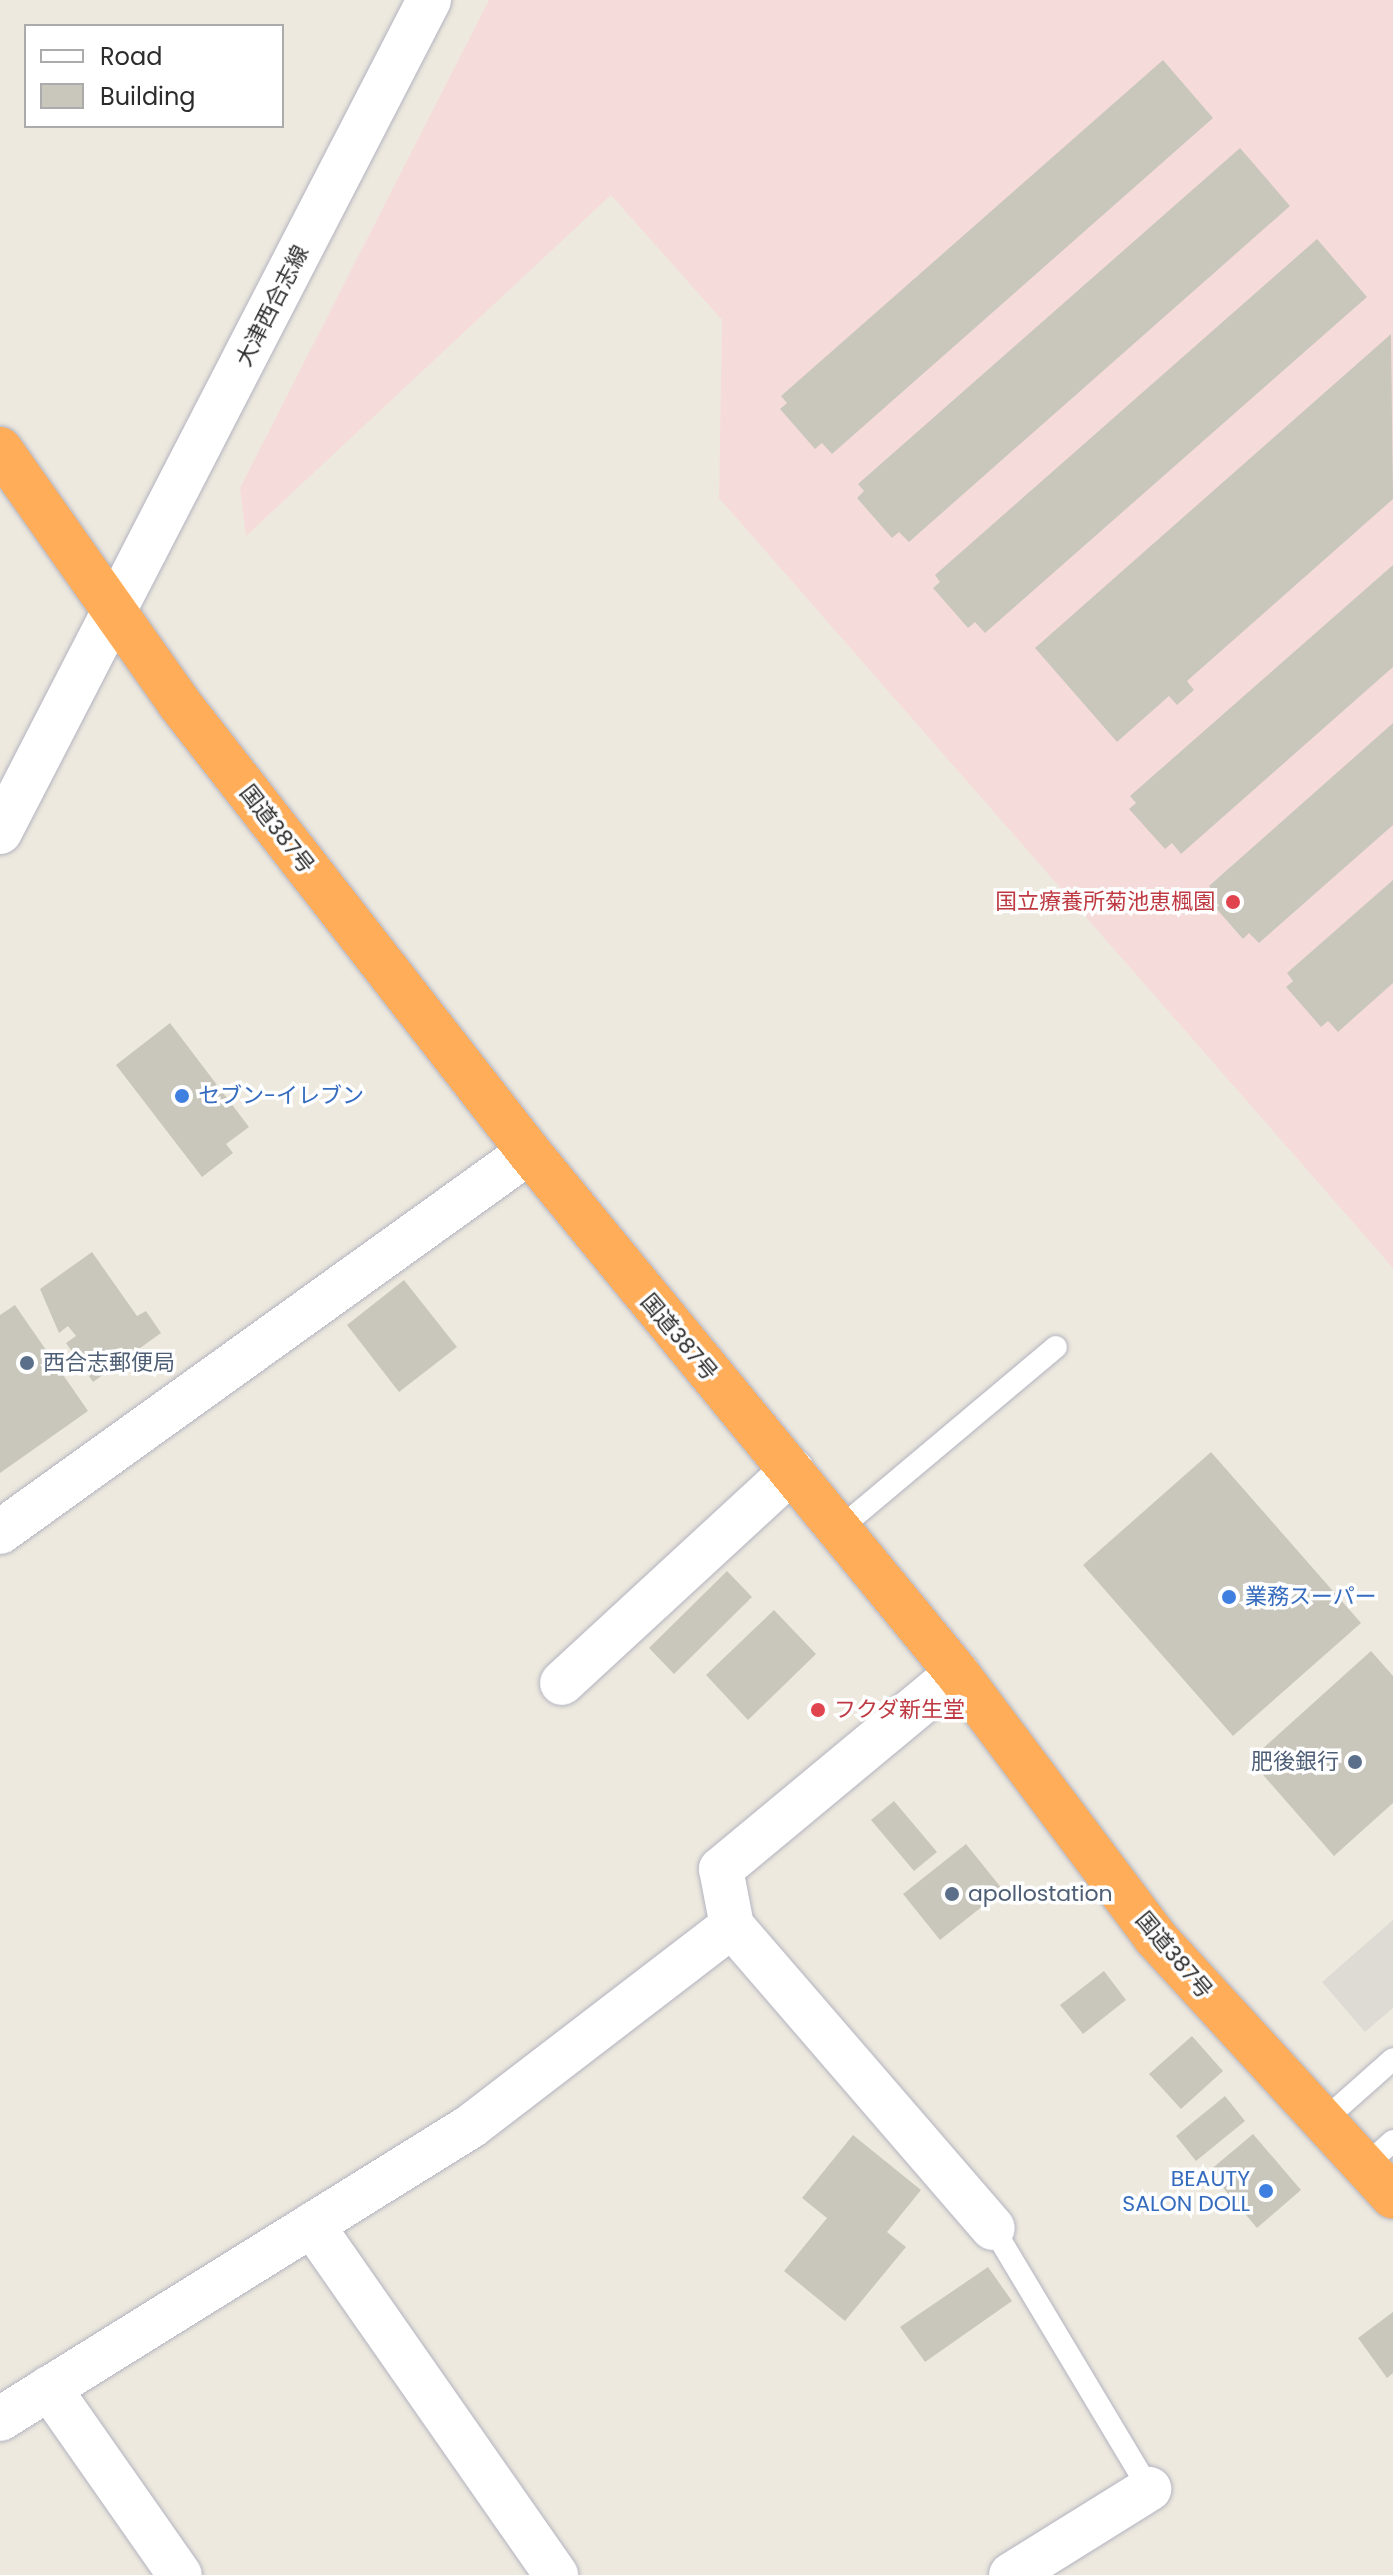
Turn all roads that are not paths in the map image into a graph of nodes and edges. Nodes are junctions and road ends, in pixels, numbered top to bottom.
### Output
1 (429, 0) edge
2 (0, 449) edge
3 (116, 612) junction
4 (0, 832) edge
5 (529, 1152) junction
6 (1056, 1347) dead end
7 (792, 1471) junction
8 (839, 1529) junction
9 (0, 1532) edge
10 (957, 1673) junction
11 (562, 1683) dead end
12 (732, 1926) junction
13 (1393, 2059) edge
14 (1321, 2123) junction
15 (1383, 2168) edge
16 (312, 2225) junction
17 (993, 2228) joint
18 (49, 2388) junction
19 (0, 2419) edge
20 (1149, 2489) joint
21 (180, 2575) edge
22 (556, 2575) edge
23 (1011, 2575) edge

1 - 3 street, 大津西合志線
2 - 3 highway, 国道387号
3 - 4 street, 大津西合志線
3 - 5 highway, 国道387号
5 - 7 highway, 国道387号
5 - 9 street
6 - 8 lane
7 - 8 highway, 国道387号
7 - 11 street
8 - 10 highway, 国道387号
10 - 12 street
10 - 14 highway, 国道387号
12 - 16 street
12 - 17 street
13 - 14 lane
14 - 15 highway, 国道387号
16 - 18 street
16 - 22 street
17 - 20 lane
18 - 19 street
18 - 21 street
20 - 23 street

